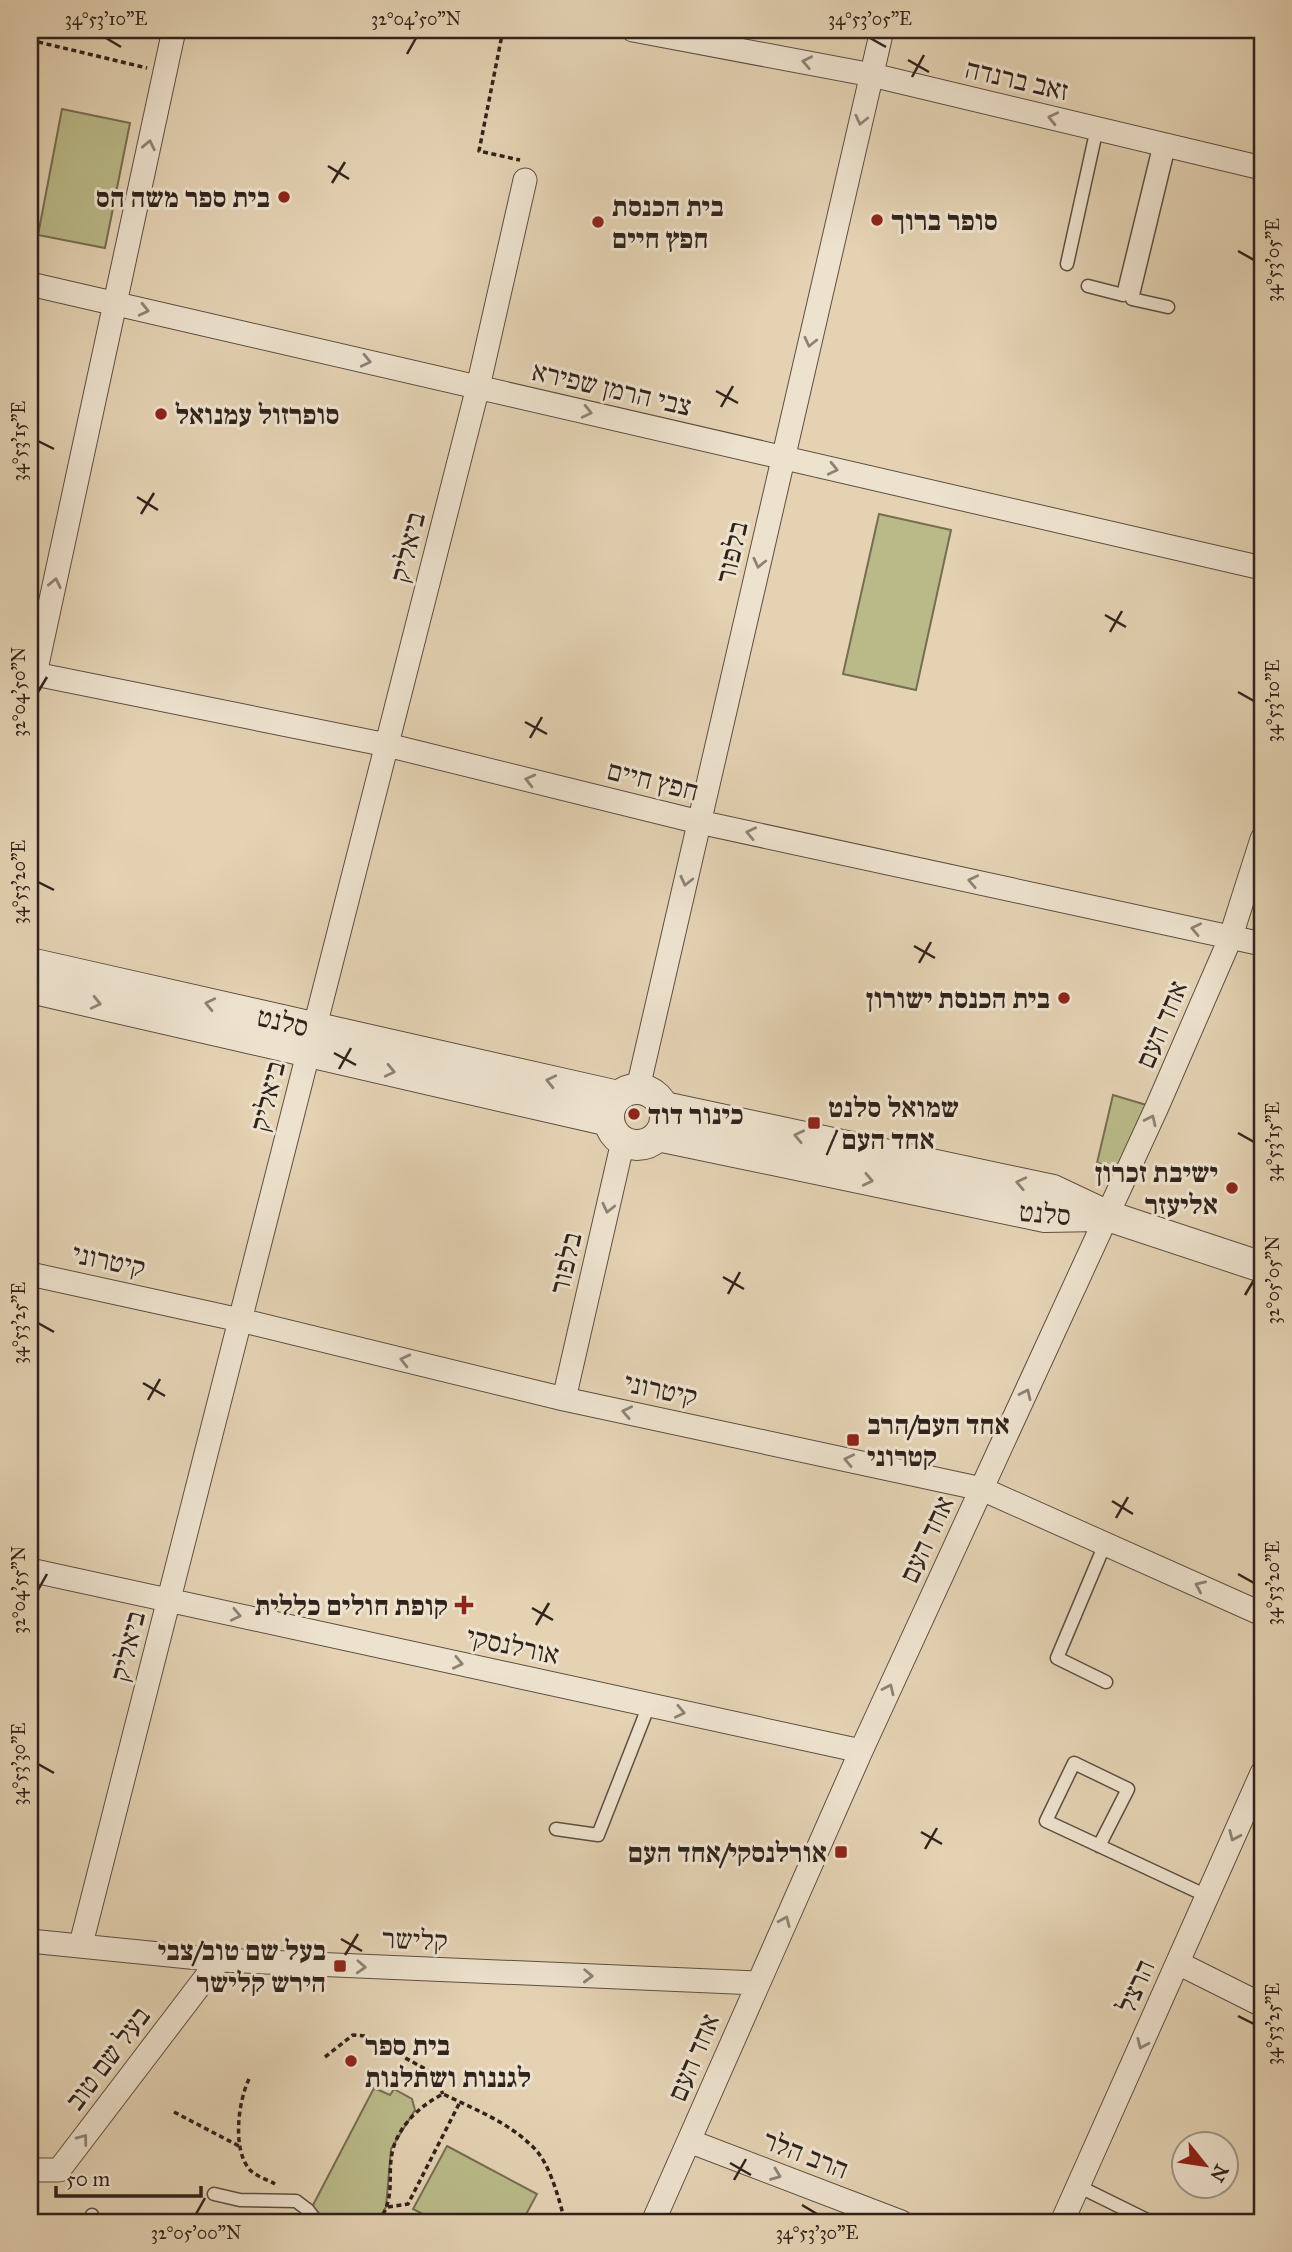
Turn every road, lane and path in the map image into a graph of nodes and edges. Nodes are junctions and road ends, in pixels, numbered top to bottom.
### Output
1 (174, 30) edge
2 (503, 30) edge
3 (633, 30) edge
4 (882, 30) edge
5 (30, 40) edge
6 (165, 72) junction
7 (872, 75) junction
8 (1097, 128) junction
9 (1164, 144) junction
10 (1262, 168) edge
11 (526, 180) joint
12 (1067, 264) dead end
13 (30, 284) edge
14 (1088, 286) dead end
15 (115, 304) junction
16 (1168, 307) dead end
17 (478, 387) junction
18 (784, 458) junction
19 (1262, 568) edge
20 (32, 673) edge
21 (387, 745) junction
22 (699, 822) junction
23 (1262, 839) edge
24 (1231, 937) junction
25 (1262, 944) edge
26 (30, 963) edge
27 (30, 988) edge
28 (312, 1040) junction
29 (622, 1112) junction
30 (661, 1121) junction
31 (1108, 1216) junction
32 (1262, 1267) edge
33 (30, 1274) edge
34 (240, 1320) junction
35 (564, 1399) junction
36 (982, 1489) junction
37 (1105, 1544) junction
38 (30, 1570) edge
39 (169, 1600) junction
40 (1262, 1614) edge
41 (1106, 1682) dead end
42 (649, 1705) junction
43 (861, 1751) junction
44 (1262, 1773) edge
45 (556, 1829) dead end
46 (1099, 1846) junction
47 (1208, 1896) junction
48 (30, 1941) edge
49 (81, 1944) junction
50 (219, 1959) junction
51 (1178, 1964) junction
52 (757, 1983) junction
53 (1262, 2005) edge
54 (325, 2057) dead end
55 (249, 2079) dead end
56 (443, 2094) junction
57 (460, 2102) junction
58 (174, 2112) dead end
59 (690, 2141) junction
60 (239, 2146) junction
61 (30, 2170) edge
62 (1078, 2186) junction
63 (214, 2194) dead end
64 (298, 2197) junction
65 (388, 2207) junction
66 (317, 2222) edge
67 (379, 2222) edge
68 (565, 2222) edge
69 (653, 2222) edge
70 (901, 2222) edge
71 (1062, 2222) edge
72 (1151, 2222) edge

1 - 6 street
2 - 11 path
7 -> 3 street, זאב ברנדה
4 - 7 street, בלפור
5 - 6 path
15 -> 6 street
8 -> 7 street, זאב ברנדה
7 -> 18 street, בלפור
8 - 9 street, זאב ברנדה
8 - 12 lane
9 - 10 street, זאב ברנדה
9 - 14 lane
9 - 16 lane
11 - 17 street, ביאליק
13 - 15 street, צבי הרמן שפירא
15 -> 17 street, צבי הרמן שפירא
20 -> 15 street
17 -> 18 street, צבי הרמן שפירא
17 - 21 street, ביאליק
18 -> 19 street, צבי הרמן שפירא
18 -> 22 street, בלפור
20 - 21 street, חפץ חיים
22 -> 21 street, חפץ חיים
21 - 28 street, ביאליק
24 -> 22 street, חפץ חיים
22 -> 29 street, בלפור
23 - 24 street, אחד העם
24 - 25 street, חפץ חיים
31 -> 24 street, אחד העם
28 -> 26 street, סלנט
27 -> 28 street, סלנט
28 - 29 street, סלנט
28 - 34 street, ביאליק
29 - 30 street
29 - 30 street
29 -> 35 street, בלפור
30 - 31 street, סלנט
31 - 32 street, סלנט
36 -> 31 street, אחד העם
33 - 34 street, קיטרוני
35 -> 34 street, קיטרוני
34 - 39 street, ביאליק
36 -> 35 street, קיטרוני
36 - 37 street, קיטרוני
43 -> 36 street, אחד העם
40 -> 37 street, קיטרוני
37 - 41 lane
38 - 39 street, אורלנסקי
39 -> 42 street, אורלנסקי
39 - 49 street, ביאליק
42 -> 43 street, אורלנסקי
42 - 45 lane
52 -> 43 street, אחד העם
44 -> 47 street, הרצל
46 - 46 lane
46 - 47 lane
47 - 51 street, הרצל
48 - 49 street, קלישר
49 - 50 street, קלישר
50 -> 52 street, קלישר
61 -> 50 street, בעל שם טוב
51 - 53 street
51 -> 62 street, הרצל
52 - 59 street, אחד העם
54 - 56 path
55 - 60 path
56 - 57 path
56 - 65 path
57 - 65 path
57 - 68 path
58 - 60 path
59 - 69 street, אחד העם
59 -> 70 street, הרב הלר
60 - 64 path
62 - 71 street, הרצל
62 - 72 lane
63 - 64 lane
64 - 66 lane
65 - 67 path

